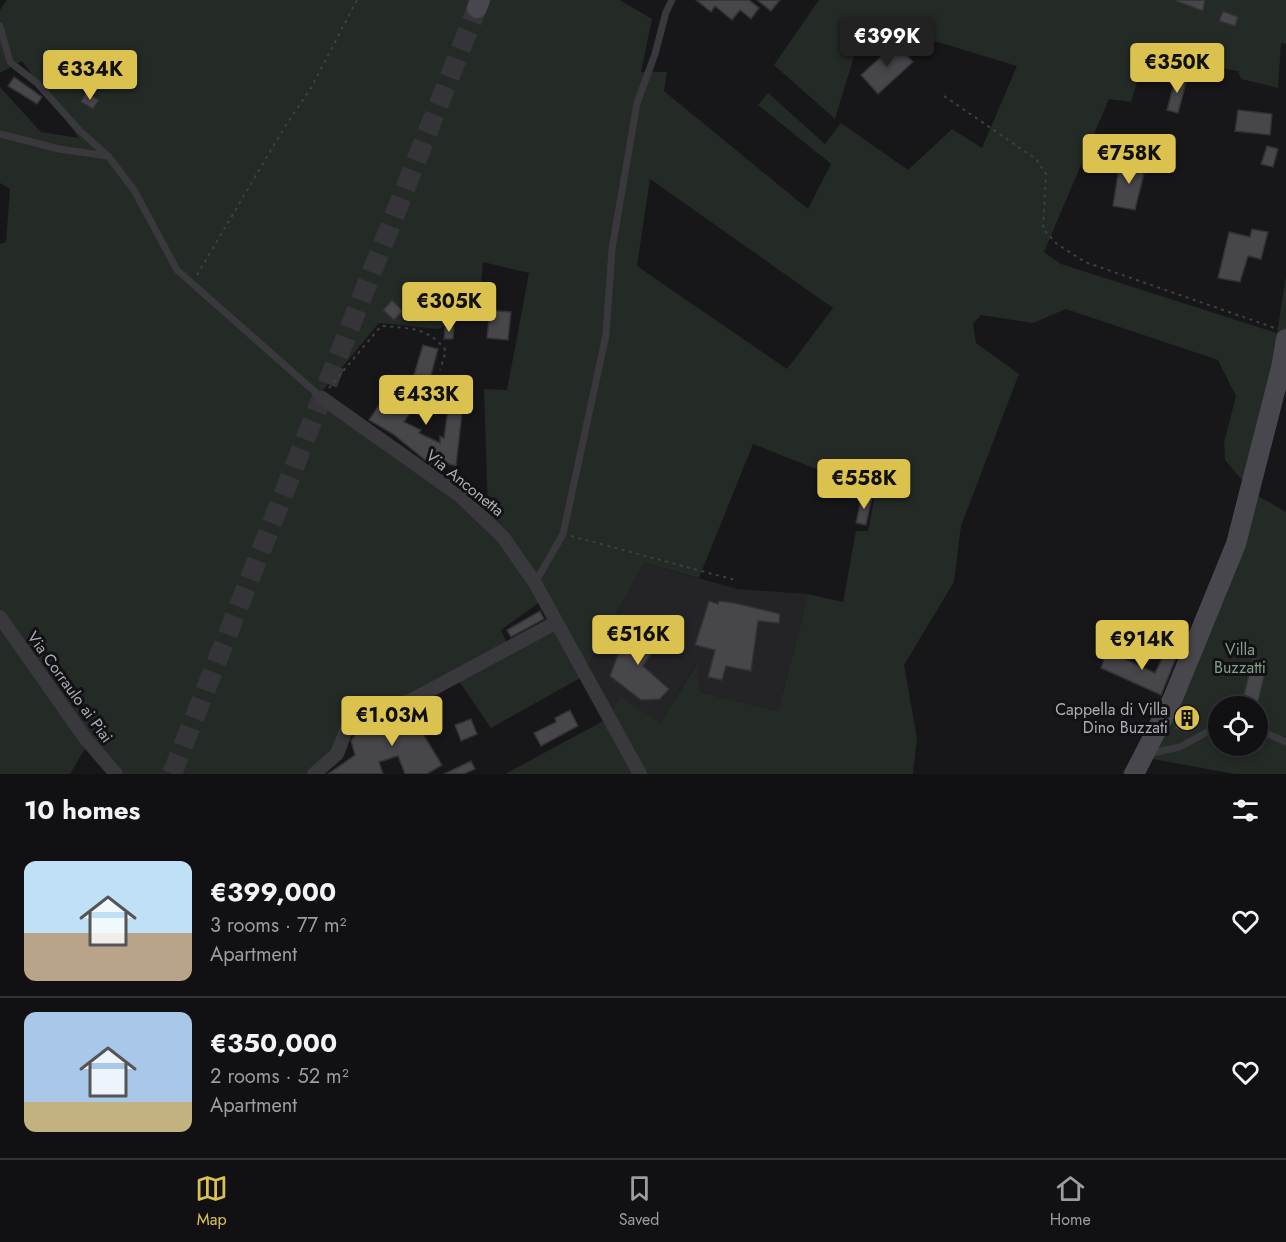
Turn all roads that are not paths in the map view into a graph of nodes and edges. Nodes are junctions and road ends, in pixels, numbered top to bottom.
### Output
1 (672, 0) edge
2 (0, 26) edge
3 (0, 134) edge
4 (108, 156) junction
5 (1280, 333) edge
6 (322, 398) joint
7 (535, 584) junction
8 (0, 617) edge
9 (555, 623) junction
10 (1208, 732) edge
11 (1268, 734) edge
12 (1286, 742) edge
13 (1144, 754) junction
14 (116, 774) edge
15 (314, 774) edge
16 (640, 774) edge
17 (1134, 774) edge

1 - 7 lane
2 - 4 lane
3 - 4 lane
4 - 6 lane
5 - 13 street
6 - 7 street, Via Anconetta
7 - 9 street, Via Anconetta
8 - 14 street, Via Corraulo ai Piai
9 - 15 street
9 - 16 street, Via Anconetta
10 - 13 lane
11 - 12 lane
13 - 17 street

